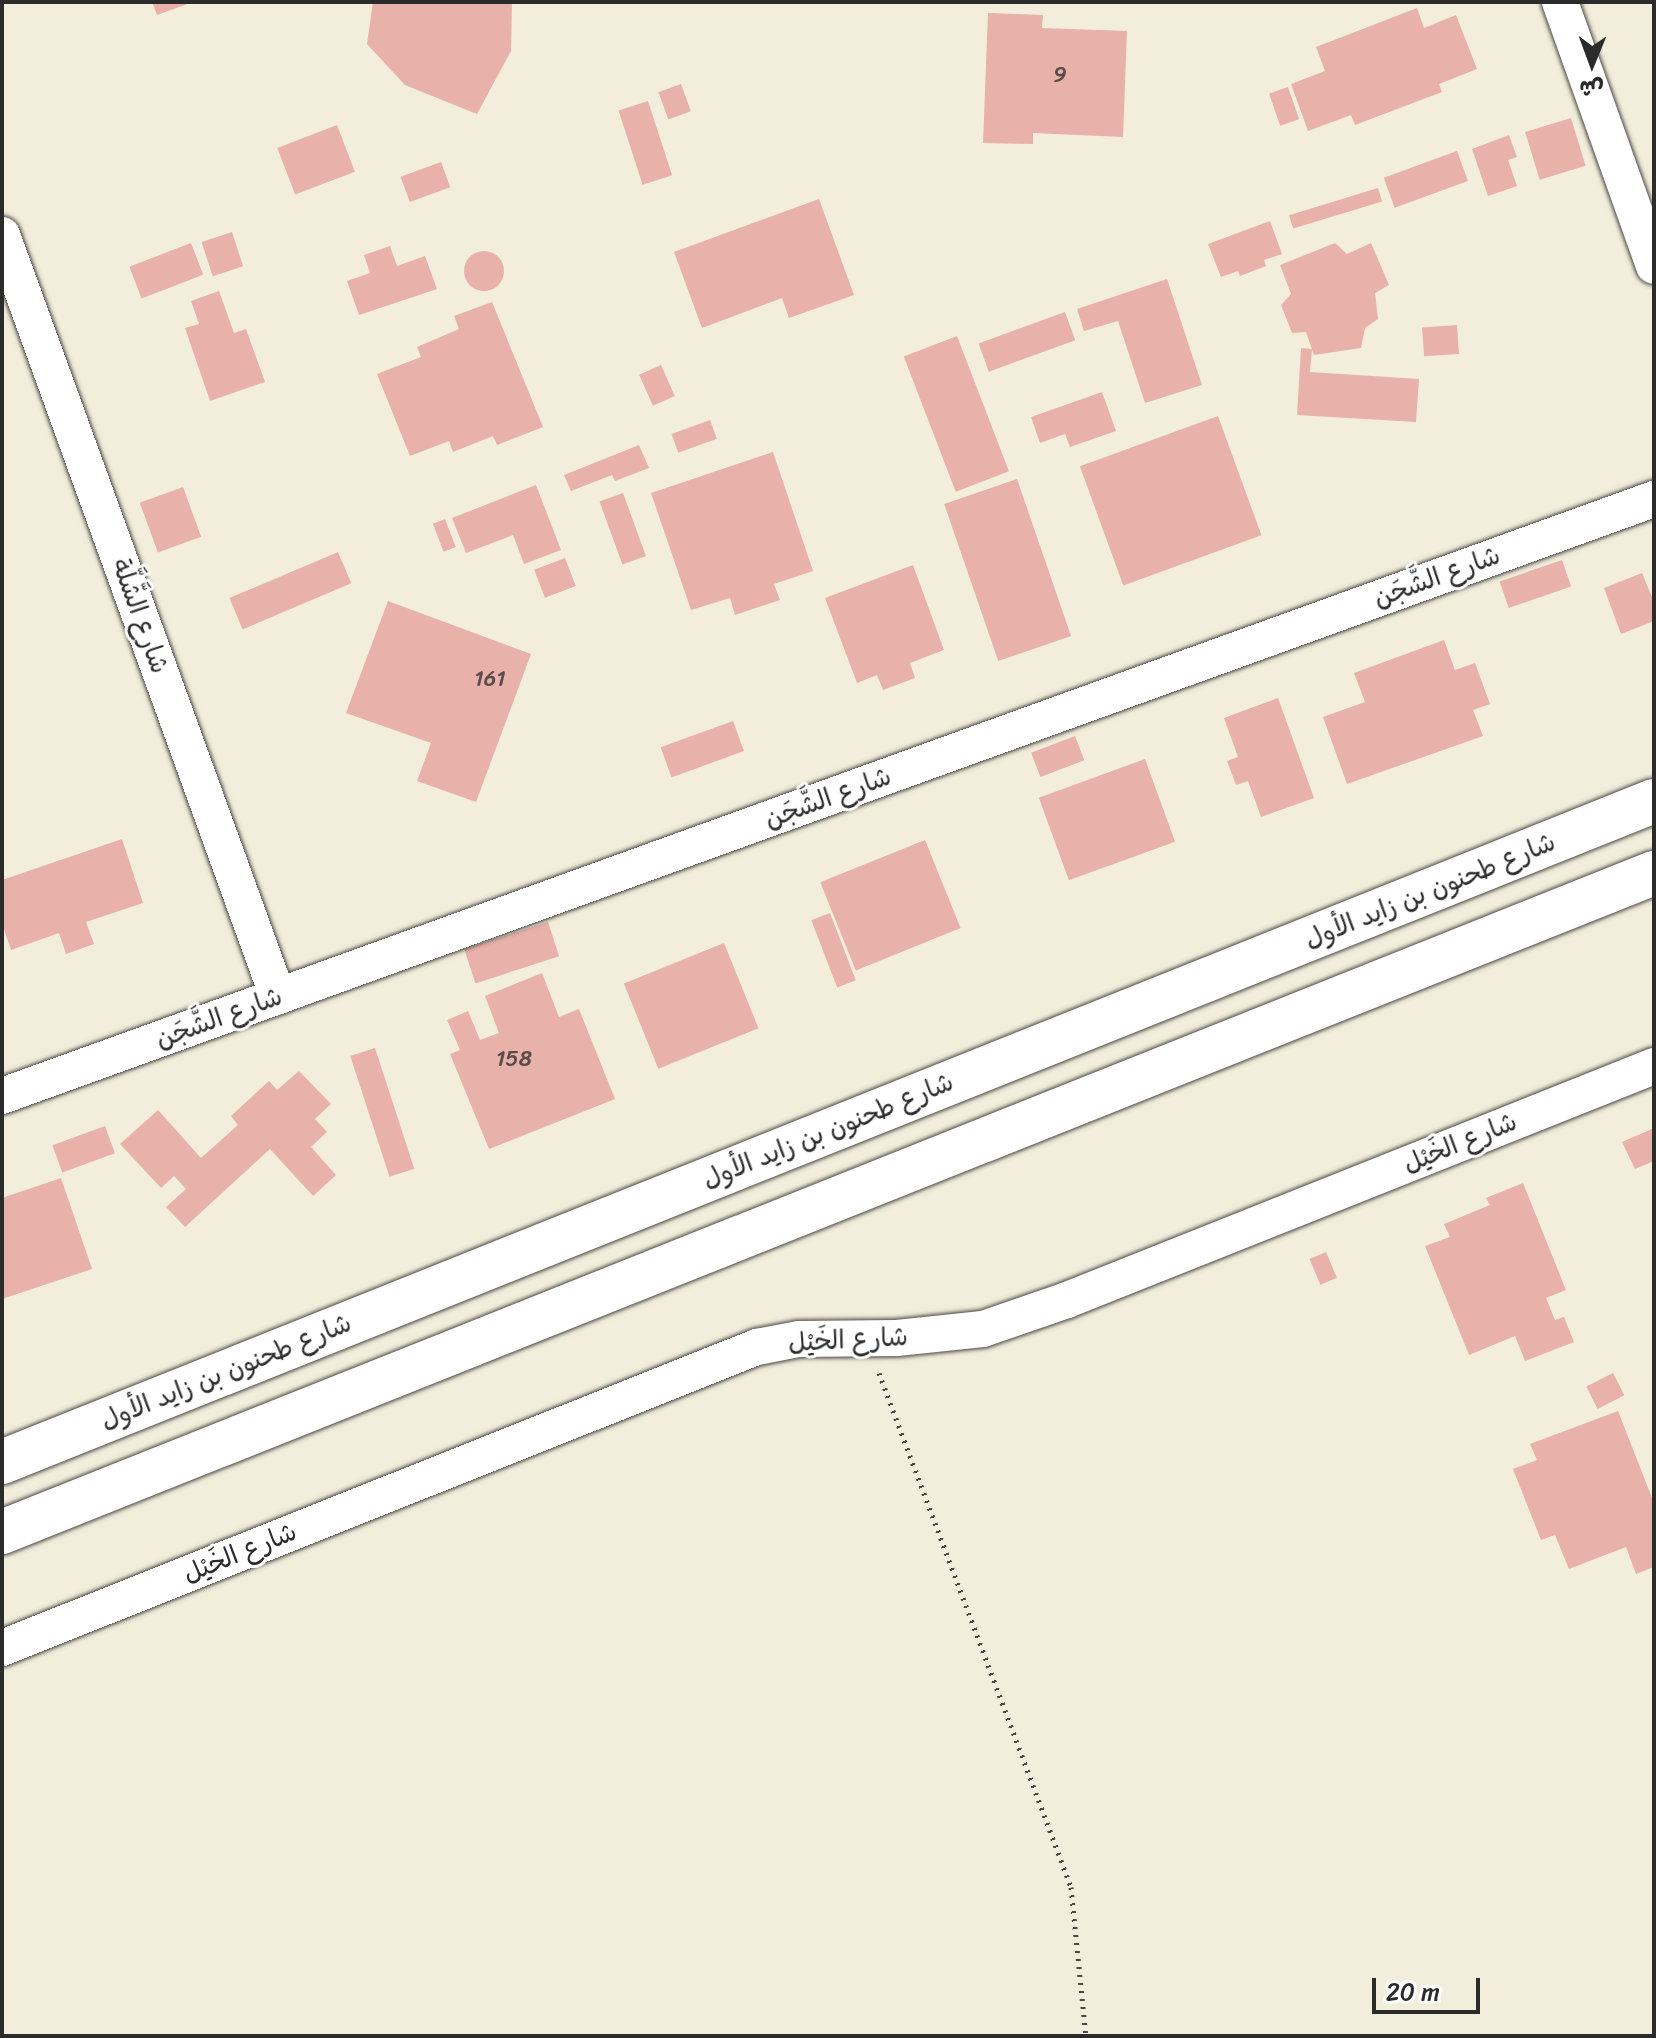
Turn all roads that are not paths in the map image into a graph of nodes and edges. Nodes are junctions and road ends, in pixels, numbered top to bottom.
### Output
1 (1560, 2) edge
2 (2, 235) edge
3 (1654, 266) edge
4 (1654, 499) edge
5 (1654, 801) edge
6 (1654, 873) edge
7 (278, 997) junction
8 (1654, 1066) edge
9 (2, 1096) edge
10 (2, 1462) edge
11 (2, 1532) edge
12 (2, 1648) edge

1 - 3 street
2 - 7 street, شارع الشَّلَّة
4 - 7 street, شارع الشَّجَن
5 - 10 street, شارع طحنون بن زايد الأول
6 - 11 street
7 - 9 street, شارع الشَّجَن
8 - 12 street, شارع الخَيْل

